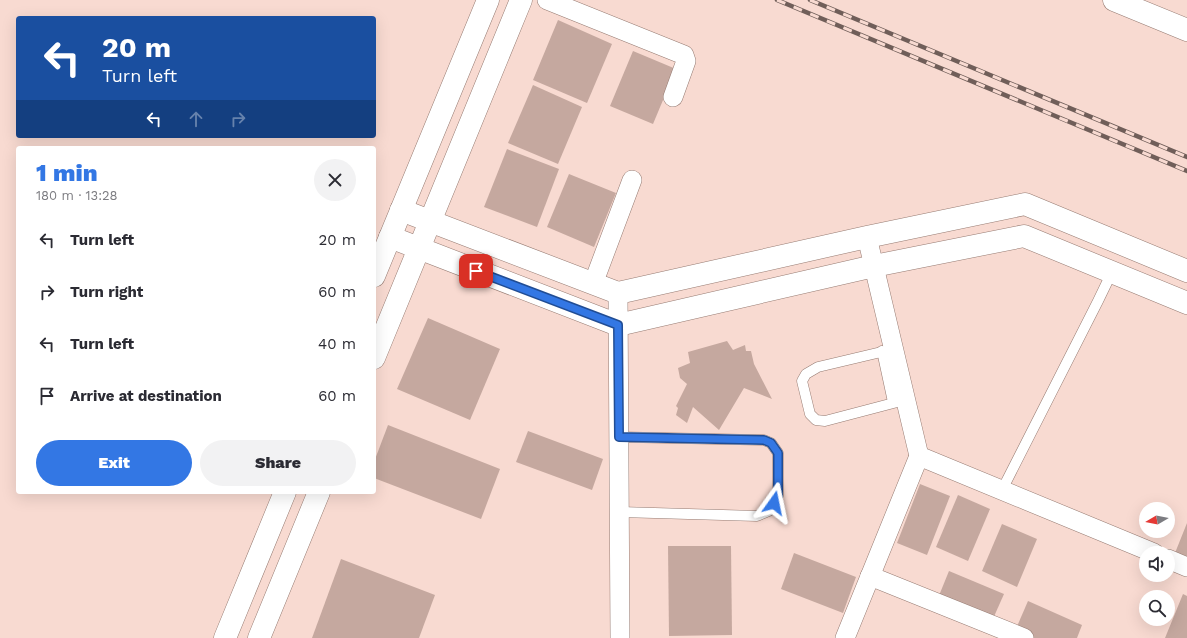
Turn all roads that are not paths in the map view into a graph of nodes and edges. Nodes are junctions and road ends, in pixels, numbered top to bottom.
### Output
1 (488, 0) edge
2 (521, 0) edge
3 (547, 0) edge
4 (1114, 0) edge
5 (1187, 30) edge
6 (673, 97) dead end
7 (632, 180) dead end
8 (401, 210) junction
9 (430, 222) junction
10 (867, 236) junction
11 (390, 237) junction
12 (419, 249) junction
13 (874, 266) junction
14 (376, 271) edge
15 (1187, 271) edge
16 (1112, 272) junction
17 (593, 284) junction
18 (618, 293) junction
19 (1187, 303) edge
20 (618, 325) junction
21 (888, 350) junction
22 (376, 353) edge
23 (899, 401) junction
24 (619, 437) junction
25 (919, 456) junction
26 (1002, 490) junction
27 (284, 494) edge
28 (318, 494) edge
29 (620, 512) junction
30 (1139, 547) edge
31 (1175, 562) edge
32 (1187, 567) edge
33 (870, 576) junction
34 (225, 638) edge
35 (259, 638) edge
36 (620, 638) edge
37 (845, 638) edge
38 (1024, 638) edge

1 - 8 street
2 - 9 street
3 - 6 street
4 - 5 street
7 - 17 street
8 - 9 street
8 - 11 street
9 - 12 street
9 - 17 street
10 - 13 street
10 - 15 street
10 - 18 street
11 - 12 street
11 - 14 street
12 - 20 street
12 - 22 street
13 - 16 street
13 - 20 street
13 - 21 street
16 - 19 street
16 - 26 lane
17 - 18 street
18 - 20 street
20 - 24 street
21 - 23 street
21 - 23 lane
23 - 25 street
24 - 29 street
24 - 29 lane
25 - 26 street
25 - 33 street
26 - 30 street
27 - 34 street
28 - 35 street
29 - 36 street
31 - 32 street
33 - 37 street
33 - 38 street

